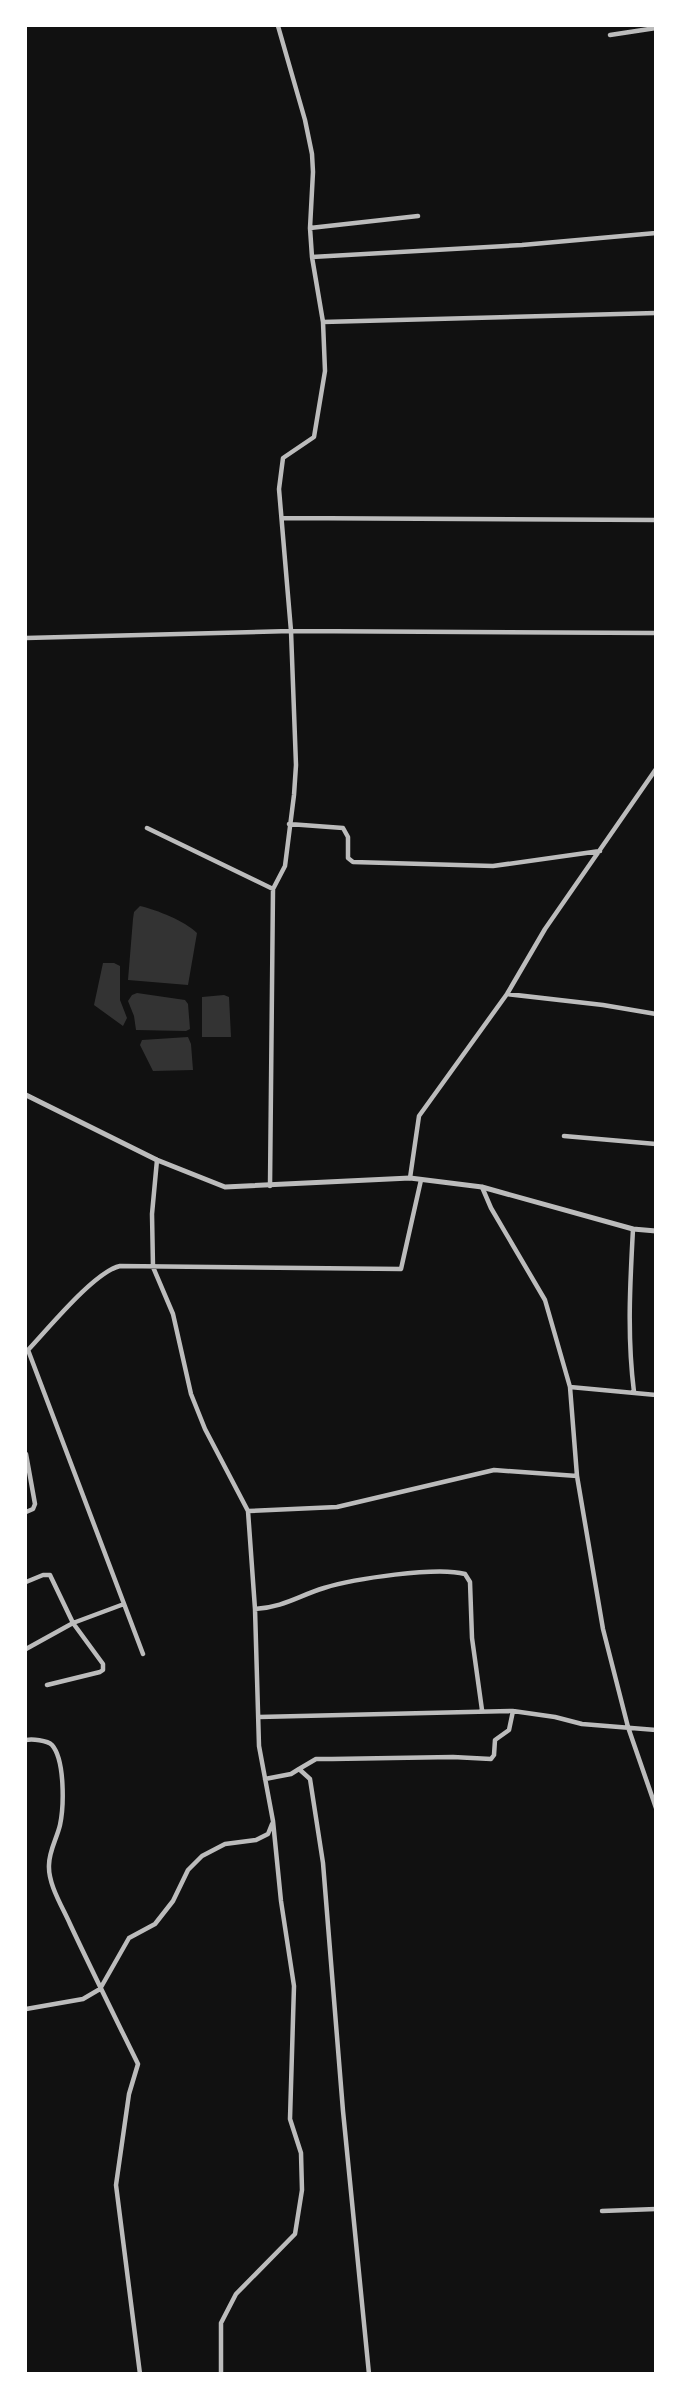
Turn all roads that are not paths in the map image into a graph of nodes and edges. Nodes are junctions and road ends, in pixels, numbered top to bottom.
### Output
1 (278, 26) edge
2 (656, 28) edge
3 (610, 35) dead end
4 (418, 216) dead end
5 (310, 228) junction
6 (656, 233) edge
7 (312, 257) junction
8 (656, 313) edge
9 (323, 322) junction
10 (283, 518) junction
11 (656, 520) edge
12 (291, 631) junction
13 (656, 633) edge
14 (26, 638) edge
15 (656, 769) edge
16 (290, 824) junction
17 (147, 828) dead end
18 (600, 851) junction
19 (273, 890) junction
20 (507, 994) junction
21 (656, 1014) edge
22 (26, 1095) edge
23 (564, 1136) dead end
24 (656, 1143) edge
25 (157, 1160) junction
26 (410, 1178) junction
27 (421, 1180) junction
28 (270, 1186) junction
29 (482, 1187) junction
30 (633, 1228) junction
31 (656, 1231) edge
32 (153, 1267) junction
33 (27, 1351) edge
34 (570, 1387) junction
35 (634, 1392) junction
36 (656, 1395) edge
37 (26, 1454) edge
38 (577, 1476) junction
39 (248, 1511) junction
40 (26, 1512) edge
41 (26, 1582) edge
42 (124, 1604) junction
43 (255, 1609) junction
44 (73, 1623) junction
45 (26, 1648) edge
46 (143, 1654) dead end
47 (47, 1686) dead end
48 (482, 1710) junction
49 (513, 1711) junction
50 (259, 1718) junction
51 (628, 1727) junction
52 (656, 1730) edge
53 (26, 1740) edge
54 (299, 1769) junction
55 (265, 1779) junction
56 (656, 1808) edge
57 (273, 1821) junction
58 (100, 1989) junction
59 (26, 2009) edge
60 (656, 2209) edge
61 (602, 2211) dead end
62 (140, 2373) edge
63 (221, 2373) edge
64 (369, 2373) edge

1 - 5 street
2 - 3 street
4 - 5 street
5 - 7 street
6 - 7 street
7 - 9 street
8 - 9 street
9 - 10 street
10 - 11 street
10 - 12 street
12 - 13 street
12 - 14 street
12 - 16 street
15 - 18 street
16 - 18 street
16 - 19 street
17 - 19 street
18 - 20 street
19 - 28 street
20 - 21 street
20 - 26 street
22 - 25 street
23 - 24 street
25 - 28 street
25 - 32 street
26 - 27 street
26 - 28 street
27 - 29 street
27 - 32 street
29 - 30 street
29 - 34 street
30 - 31 street
30 - 35 street
32 - 33 street
32 - 39 street
33 - 42 street
34 - 35 street
34 - 38 street
35 - 36 street
37 - 40 street
38 - 39 street
38 - 51 street
39 - 43 street
41 - 44 street
42 - 44 street
42 - 46 street
43 - 48 street
43 - 50 street
44 - 45 street
44 - 47 street
48 - 49 street
48 - 50 street
49 - 51 street
49 - 54 street
50 - 55 street
51 - 52 street
51 - 56 street
53 - 58 street
54 - 55 street
54 - 64 street
55 - 57 street
57 - 58 street
57 - 63 street
58 - 59 street
58 - 62 street
60 - 61 street

